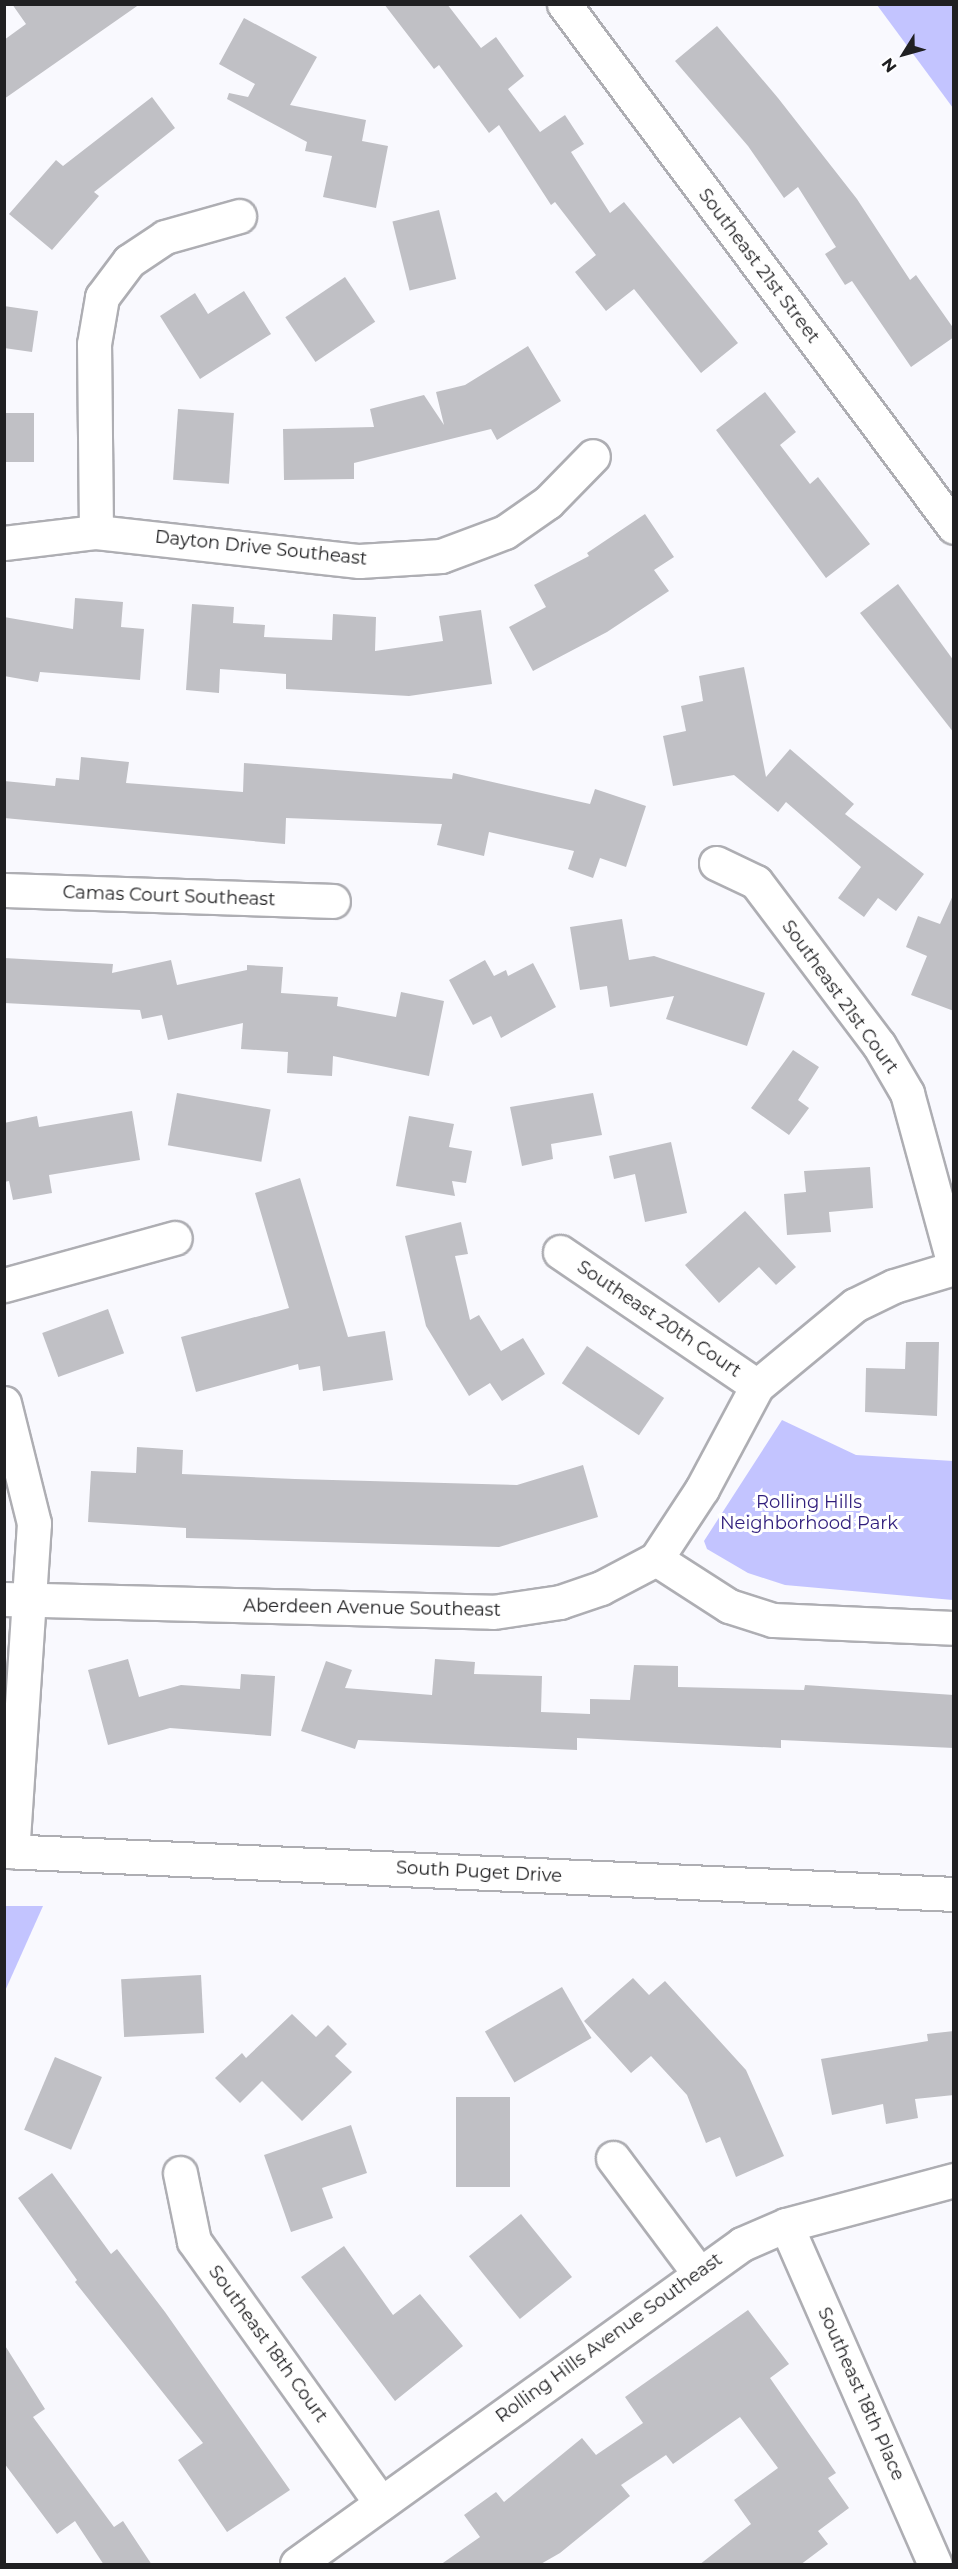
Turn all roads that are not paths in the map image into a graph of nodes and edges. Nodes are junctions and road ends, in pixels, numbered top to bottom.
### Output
1 (564, 4) edge
2 (239, 216) dead end
3 (593, 456) dead end
4 (954, 527) edge
5 (96, 532) junction
6 (4, 543) edge
7 (716, 863) dead end
8 (4, 890) edge
9 (333, 901) dead end
10 (175, 1238) dead end
11 (560, 1252) dead end
12 (954, 1267) edge
13 (4, 1285) edge
14 (757, 1386) junction
15 (4, 1403) edge
16 (656, 1559) junction
17 (16, 1599) edge
18 (954, 1628) edge
19 (8, 1851) edge
20 (954, 1894) edge
21 (613, 2158) dead end
22 (180, 2173) dead end
23 (954, 2180) edge
24 (786, 2224) junction
25 (698, 2272) junction
26 (381, 2503) junction
27 (924, 2559) edge
28 (297, 2565) edge

1 - 4 street, Southeast 21st Street
2 - 5 street
3 - 5 street, Dayton Drive Southeast
5 - 6 street, Dayton Drive Southeast
7 - 12 street, Southeast 21st Court
8 - 9 street, Camas Court Southeast
10 - 13 street
11 - 14 street, Southeast 20th Court
12 - 14 street, Aberdeen Avenue Southeast
14 - 16 street, Aberdeen Avenue Southeast
15 - 17 street
16 - 17 street, Aberdeen Avenue Southeast
16 - 18 street
17 - 19 street
19 - 20 street, South Puget Drive
21 - 25 street
22 - 26 street, Southeast 18th Court
23 - 24 street, Rolling Hills Avenue Southeast
24 - 25 street, Rolling Hills Avenue Southeast
24 - 27 street, Southeast 18th Place
25 - 26 street, Rolling Hills Avenue Southeast
26 - 28 street, Rolling Hills Avenue Southeast

